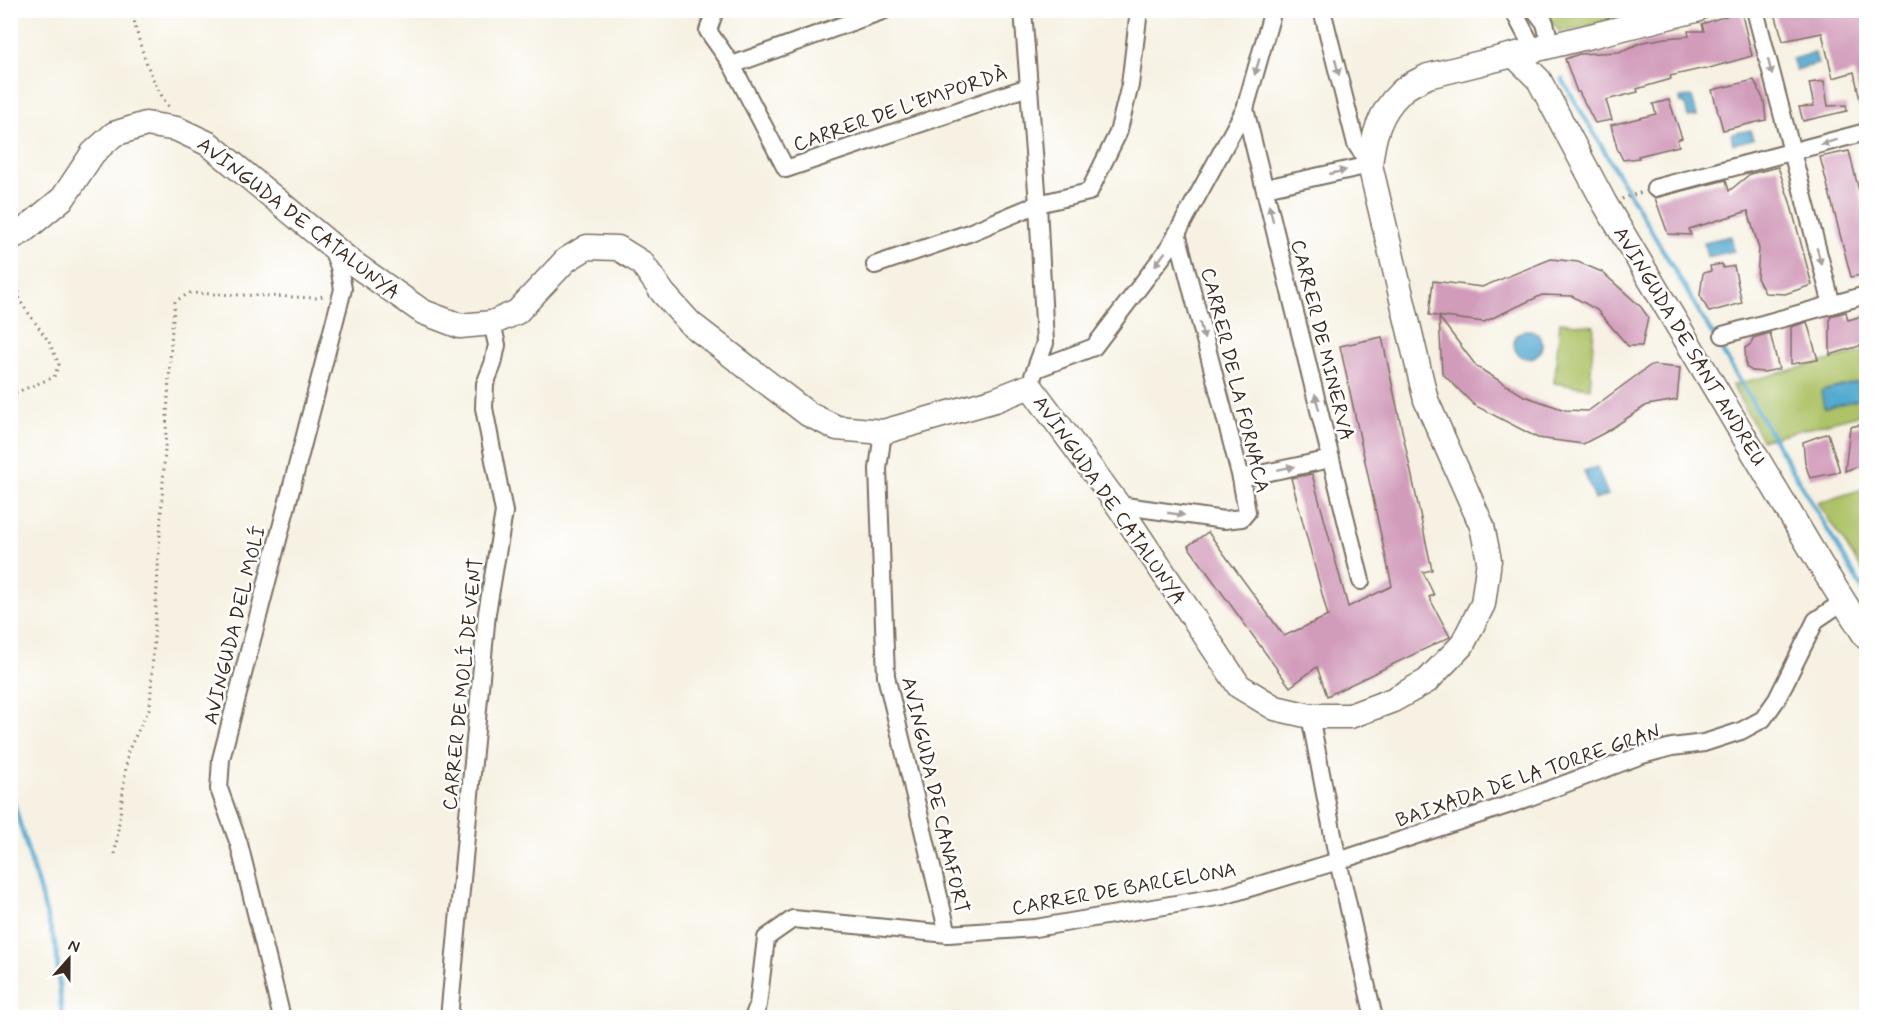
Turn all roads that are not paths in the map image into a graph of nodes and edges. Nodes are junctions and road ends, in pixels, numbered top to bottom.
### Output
1 (715, 10) edge
2 (885, 10) edge
3 (1023, 10) edge
4 (1139, 10) edge
5 (1273, 10) edge
6 (1322, 10) edge
7 (1513, 10) edge
8 (1535, 10) edge
9 (1696, 10) edge
10 (1755, 10) edge
11 (1533, 51) junction
12 (732, 65) junction
13 (1028, 87) junction
14 (1245, 109) junction
15 (1866, 132) edge
16 (1791, 152) junction
17 (1370, 165) junction
18 (1265, 188) junction
19 (1655, 188) road end
20 (1038, 204) junction
21 (1177, 233) junction
22 (11, 237) edge
23 (328, 243) junction
24 (875, 265) dead end
25 (1866, 295) edge
26 (1832, 305) junction
27 (492, 323) junction
28 (1723, 335) dead end
29 (1033, 377) junction
30 (883, 432) junction
31 (1331, 459) junction
32 (1241, 478) junction
33 (1118, 505) junction
34 (1360, 581) dead end
35 (1844, 601) junction
36 (1866, 637) edge
37 (1311, 716) junction
38 (1338, 861) junction
39 (948, 933) junction
40 (282, 1017) edge
41 (449, 1017) edge
42 (753, 1017) edge
43 (1374, 1017) edge

1 - 12 street, CARRER DE L'EMPORDÀ
2 - 12 street
3 - 13 street
4 - 20 street
5 -> 14 street
6 -> 17 street
7 - 11 street
8 - 11 street
9 - 11 street, AVINGUDA DE CATALUNYA
10 -> 16 street
11 - 17 street, AVINGUDA DE CATALUNYA
11 - 35 street, AVINGUDA DE SANT ANDREU
12 - 13 street, CARRER DE L'EMPORDÀ
13 - 20 street
14 - 18 street, CARRER DE MINERVA
14 - 21 street
15 -> 16 street
16 - 19 street
16 -> 26 street
18 -> 17 street
17 - 37 street, AVINGUDA DE CATALUNYA
31 -> 18 street, CARRER DE MINERVA
20 - 24 street
20 - 29 street
21 -> 29 street
21 -> 32 street, CARRER DE LA FORNACA
22 - 23 street, AVINGUDA DE CATALUNYA
23 - 27 street, AVINGUDA DE CATALUNYA
23 - 40 street, AVINGUDA DEL MOLÍ
25 - 26 street
26 - 28 street
27 - 30 street, AVINGUDA DE CATALUNYA
27 - 41 street, CARRER DE MOLÍ DE VENT
29 - 30 street, AVINGUDA DE CATALUNYA
29 - 33 street, AVINGUDA DE CATALUNYA
30 - 39 street, AVINGUDA DE CANAFORT
32 -> 31 street
31 - 34 street, CARRER DE MINERVA
33 -> 32 street, CARRER DE LA FORNACA
33 - 37 street, AVINGUDA DE CATALUNYA
35 - 36 street, AVINGUDA DE SANT ANDREU
35 - 38 street, BAIXADA DE LA TORRE GRAN
37 - 38 street
38 - 39 street, CARRER DE BARCELONA
38 - 43 street
39 - 42 street, AVINGUDA DE CANAFORT

